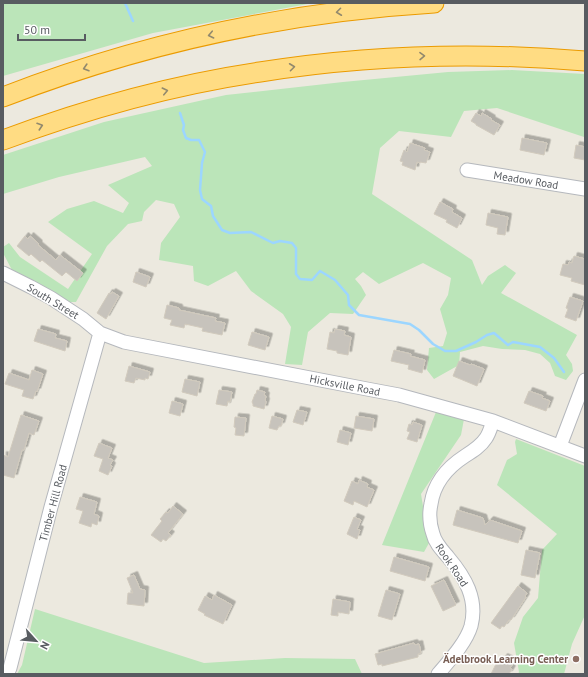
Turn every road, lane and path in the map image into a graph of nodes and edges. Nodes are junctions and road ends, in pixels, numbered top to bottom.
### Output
1 (434, 3) edge
2 (585, 61) edge
3 (3, 97) edge
4 (3, 140) edge
5 (467, 170) dead end
6 (585, 189) edge
7 (3, 273) edge
8 (100, 333) junction
9 (585, 380) edge
10 (493, 422) junction
11 (560, 446) junction
12 (585, 456) edge
13 (7, 674) edge
14 (438, 674) edge

1 -> 3 highway
4 -> 2 highway
5 - 6 street, Meadow Road
7 - 8 street, South Street
8 - 10 street, Hicksville Road
8 - 13 street, Timber Hill Road
9 - 11 street
10 - 11 street, Hicksville Road
10 - 14 street, Rook Road
11 - 12 street, Hicksville Road

